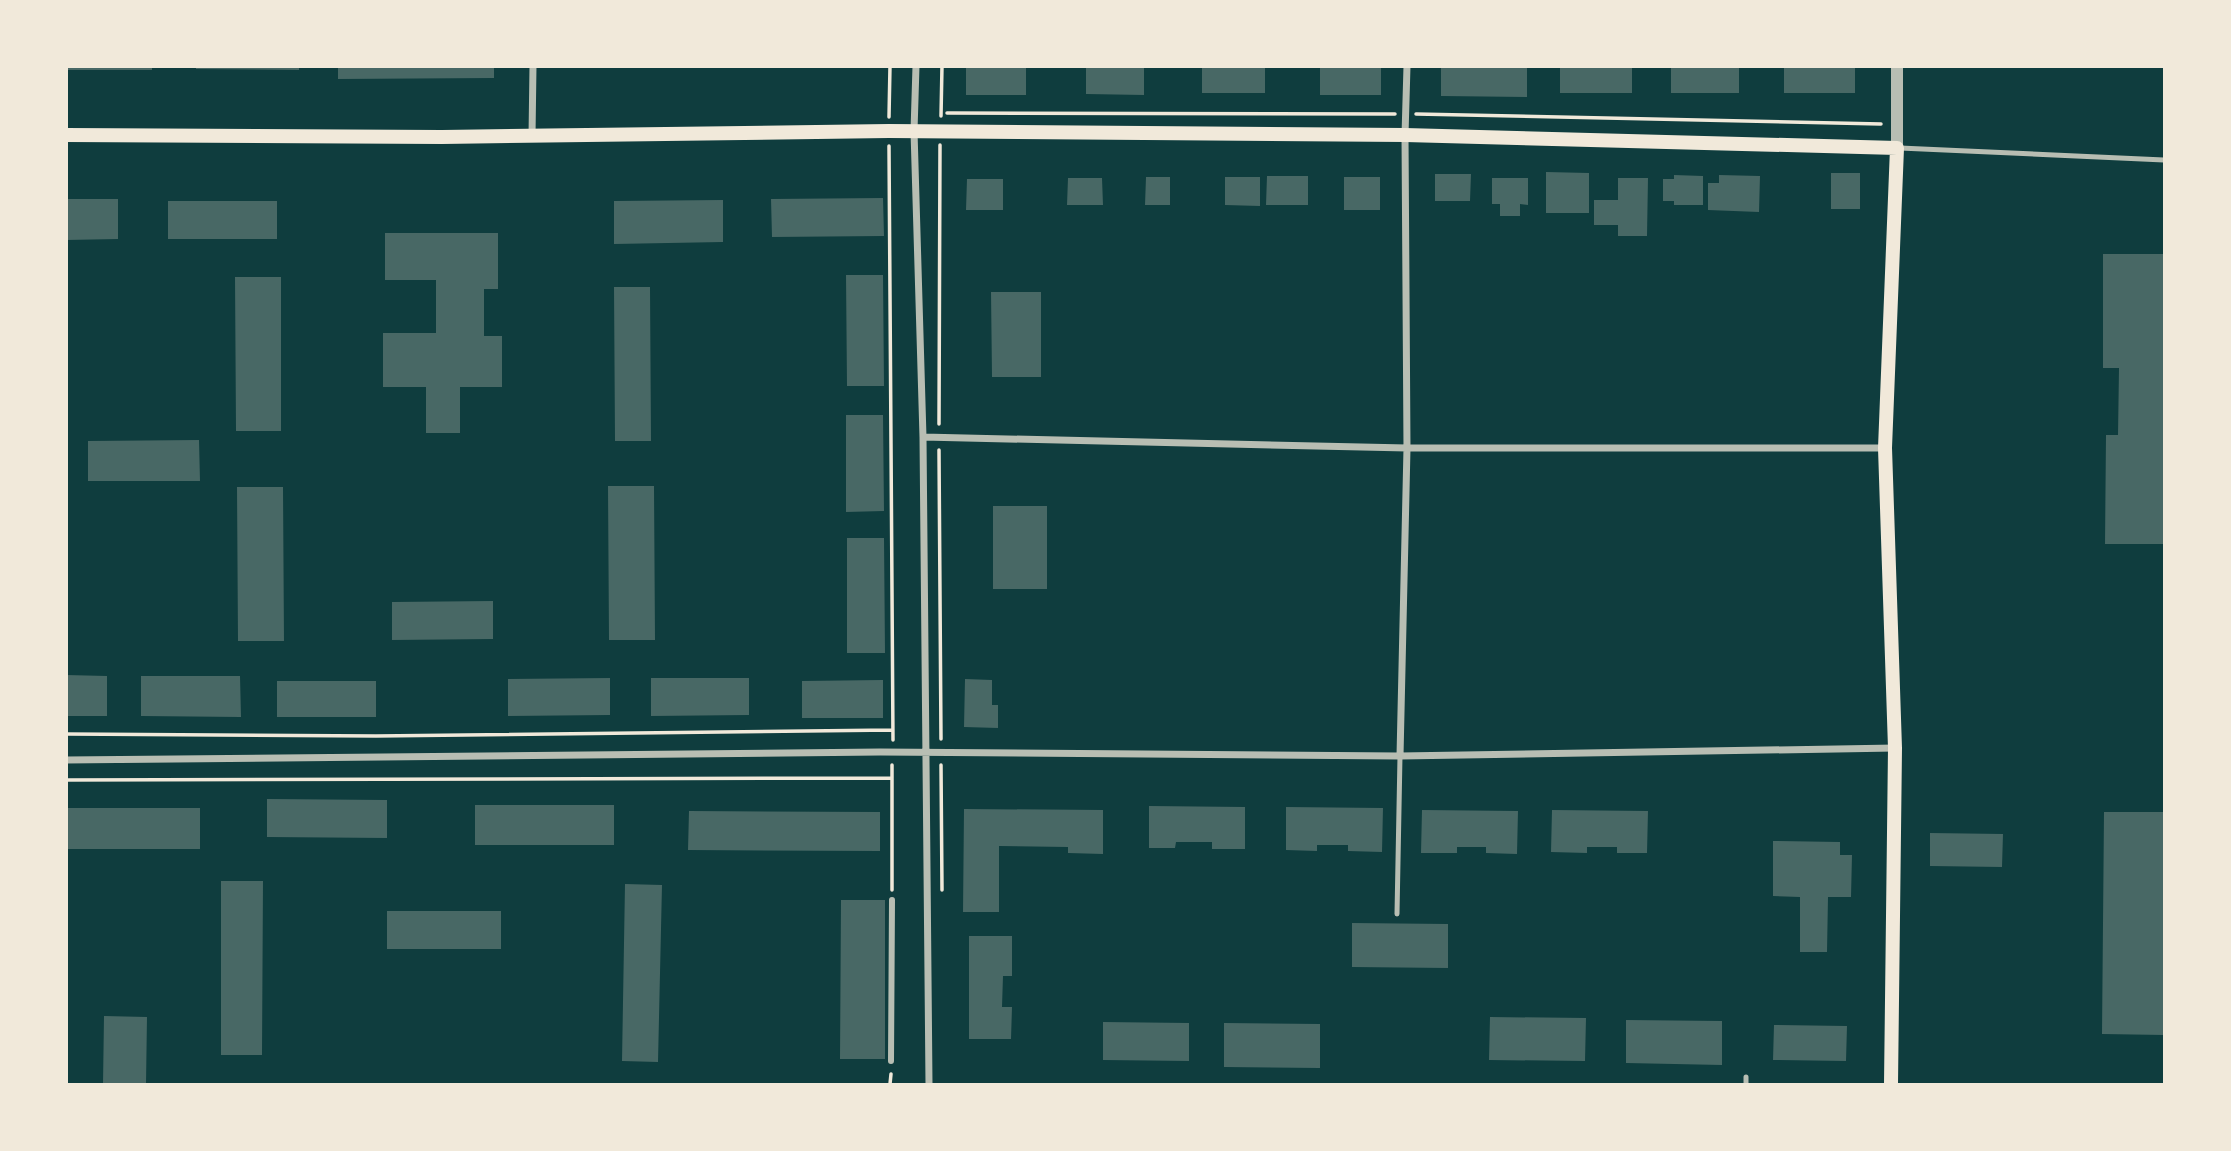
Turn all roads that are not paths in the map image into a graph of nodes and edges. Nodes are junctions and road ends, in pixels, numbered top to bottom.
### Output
1 (533, 66) edge
2 (916, 66) edge
3 (1407, 66) edge
4 (1897, 66) edge
5 (914, 131) junction
6 (66, 135) edge
7 (1405, 135) junction
8 (532, 136) junction
9 (1897, 148) junction
10 (2165, 160) edge
11 (923, 438) junction
12 (1406, 448) junction
13 (1885, 448) junction
14 (1895, 748) junction
15 (926, 752) junction
16 (1400, 756) junction
17 (66, 760) edge
18 (892, 900) road end
19 (1397, 914) dead end
20 (891, 1061) dead end
21 (929, 1084) edge
22 (1891, 1084) edge

1 - 8 street
2 - 5 street
3 - 7 street
4 - 9 street
5 - 7 main road
5 - 8 main road
5 - 11 street
6 - 8 main road
7 - 9 main road
7 - 12 street
9 - 10 lane
9 - 13 main road
11 - 12 street
11 - 15 street
12 - 13 street
12 - 16 street
13 - 14 main road
14 - 16 street
14 - 22 main road
15 - 16 street
15 - 17 street
15 - 21 street
16 - 19 lane
18 - 20 street

